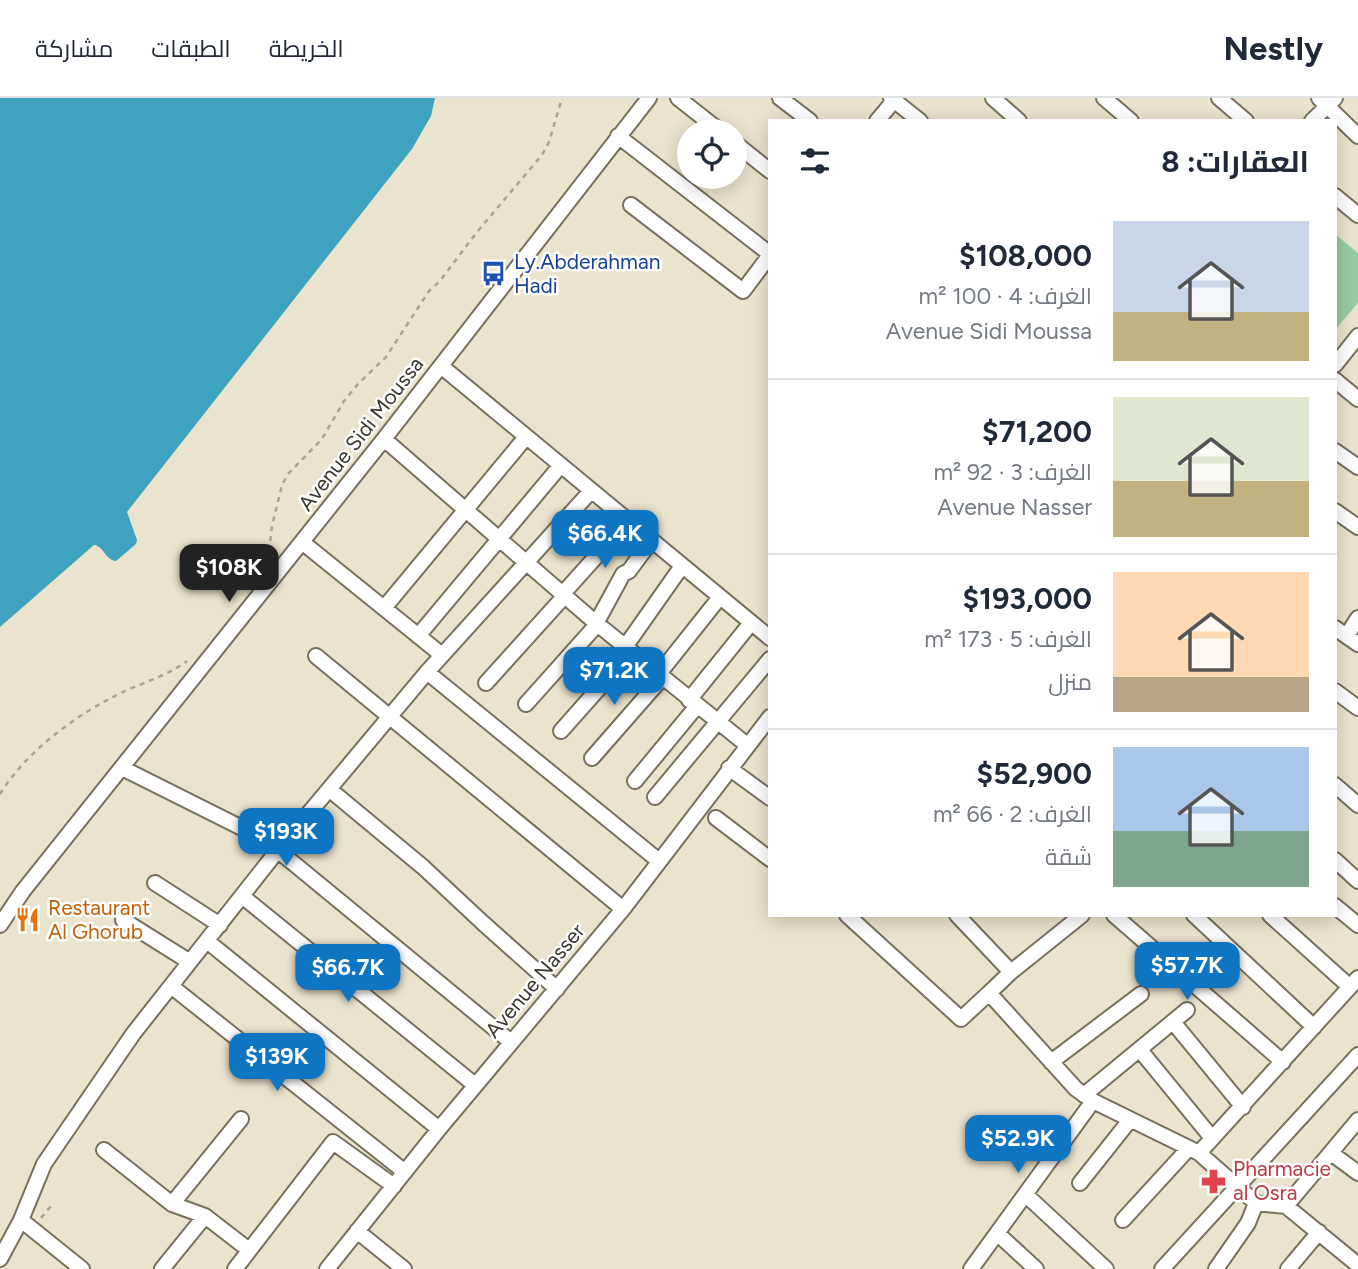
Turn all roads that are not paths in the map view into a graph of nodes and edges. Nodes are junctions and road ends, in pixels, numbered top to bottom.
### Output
1 (678, 98) edge
2 (780, 98) edge
3 (993, 98) edge
4 (1104, 98) edge
5 (1219, 98) edge
6 (893, 99) edge
7 (643, 100) edge
8 (1327, 101) edge
9 (705, 119) edge
10 (807, 119) edge
11 (878, 119) edge
12 (918, 119) edge
13 (1017, 119) edge
14 (1129, 119) edge
15 (1245, 119) edge
16 (1314, 119) edge
17 (618, 136) junction
18 (1358, 136) edge
19 (747, 153) edge
20 (768, 169) edge
21 (1337, 198) edge
22 (631, 205) dead end
23 (1358, 215) edge
24 (768, 252) edge
25 (768, 257) edge
26 (1358, 336) edge
27 (1337, 362) edge
28 (441, 366) junction
29 (1337, 382) edge
30 (1358, 399) edge
31 (526, 437) junction
32 (384, 439) junction
33 (1337, 452) edge
34 (561, 466) junction
35 (1358, 467) edge
36 (591, 491) junction
37 (466, 511) junction
38 (1338, 517) edge
39 (628, 521) junction
40 (1358, 527) edge
41 (500, 539) junction
42 (652, 541) junction
43 (302, 542) junction
44 (527, 562) junction
45 (682, 566) junction
46 (564, 594) junction
47 (720, 597) junction
48 (384, 608) junction
49 (1358, 618) edge
50 (596, 623) junction
51 (751, 623) junction
52 (418, 636) junction
53 (768, 636) edge
54 (1347, 636) edge
55 (628, 650) junction
56 (442, 655) junction
57 (316, 656) dead end
58 (768, 661) edge
59 (427, 672) junction
60 (660, 677) junction
61 (486, 683) dead end
62 (1337, 692) edge
63 (693, 703) junction
64 (527, 704) dead end
65 (1358, 708) edge
66 (390, 716) junction
67 (717, 722) junction
68 (767, 727) edge
69 (561, 731) dead end
70 (747, 746) junction
71 (593, 758) dead end
72 (122, 768) junction
73 (729, 768) junction
74 (635, 781) dead end
75 (1337, 786) edge
76 (329, 789) junction
77 (655, 797) dead end
78 (768, 797) edge
79 (1357, 801) edge
80 (709, 813) junction
81 (278, 850) junction
82 (768, 857) edge
83 (659, 861) junction
84 (1337, 862) edge
85 (1358, 881) edge
86 (155, 883) dead end
87 (242, 896) junction
88 (1337, 908) edge
89 (623, 909) junction
90 (849, 917) edge
91 (959, 917) edge
92 (1061, 917) edge
93 (1080, 917) edge
94 (1116, 917) edge
95 (1196, 917) edge
96 (1272, 917) edge
97 (123, 920) dead end
98 (0, 925) edge
99 (220, 925) junction
100 (1070, 926) junction
101 (1358, 926) edge
102 (207, 941) junction
103 (190, 962) junction
104 (1011, 972) junction
105 (1354, 983) edge
106 (171, 986) junction
107 (557, 989) junction
108 (989, 993) junction
109 (1140, 994) dead end
110 (1187, 1010) dead end
111 (1172, 1022) junction
112 (1314, 1027) junction
113 (511, 1042) junction
114 (1140, 1050) junction
115 (1358, 1055) edge
116 (1051, 1062) junction
117 (1283, 1062) junction
118 (475, 1085) junction
119 (1089, 1098) junction
120 (1243, 1107) junction
121 (241, 1119) dead end
122 (1130, 1120) junction
123 (1358, 1120) edge
124 (439, 1129) junction
125 (1212, 1138) junction
126 (104, 1150) dead end
127 (1194, 1150) junction
128 (1331, 1153) junction
129 (405, 1172) junction
130 (1358, 1173) edge
131 (1080, 1183) dead end
132 (394, 1186) junction
133 (1237, 1186) junction
134 (1026, 1195) junction
135 (1256, 1203) junction
136 (172, 1204) junction
137 (1286, 1206) junction
138 (205, 1216) junction
139 (1123, 1220) dead end
140 (27, 1224) junction
141 (357, 1231) junction
142 (1319, 1231) junction
143 (998, 1234) junction
144 (250, 1250) junction
145 (0, 1259) edge
146 (1358, 1265) edge
147 (401, 1268) edge
148 (1219, 1268) edge
149 (82, 1269) edge
150 (162, 1269) edge
151 (235, 1269) edge
152 (327, 1269) edge
153 (971, 1269) edge
154 (1035, 1269) edge
155 (1106, 1269) edge
156 (1162, 1269) edge
157 (1288, 1269) edge

1 - 9 street
2 - 10 street
3 - 13 street
4 - 14 street
5 - 15 street
6 - 11 street
6 - 12 street
7 - 17 street, Avenue Sidi Moussa
8 - 16 street
8 - 18 street
17 - 24 street
17 - 28 street, Avenue Sidi Moussa
19 - 20 street
21 - 23 street
22 - 25 street
26 - 27 street
28 - 31 street
28 - 32 street, Avenue Sidi Moussa
29 - 30 street
31 - 34 street
31 - 37 street
32 - 37 street
32 - 43 street, Avenue Sidi Moussa
33 - 35 street
34 - 36 street
34 - 41 street
36 - 39 street
36 - 44 street
37 - 41 street
37 - 48 street
38 - 40 street
39 - 42 street
39 - 46 street
41 - 44 street
41 - 52 street
42 - 45 street
42 - 50 street
43 - 48 street
43 - 72 street, Avenue Sidi Moussa
44 - 46 street
44 - 56 street
45 - 47 street
45 - 55 street
46 - 50 street
46 - 61 street
47 - 51 street
47 - 60 street
48 - 52 street
49 - 54 street
50 - 55 street
50 - 64 street
51 - 53 street
51 - 63 street
52 - 56 street
55 - 60 street
55 - 69 street
56 - 59 street
57 - 66 street
58 - 67 street
59 - 66 street
59 - 83 street
60 - 63 street
60 - 71 street
62 - 65 street
63 - 67 street
63 - 74 street
66 - 76 street
66 - 89 street
67 - 70 street
67 - 77 street
68 - 70 street, Avenue Nasser
70 - 73 street, Avenue Nasser
72 - 81 street
72 - 98 street, Avenue Sidi Moussa
73 - 78 street
73 - 80 street, Avenue Nasser
75 - 79 street
76 - 81 street
76 - 107 street
80 - 82 street
80 - 83 street, Avenue Nasser
81 - 87 street
81 - 113 street
83 - 89 street, Avenue Nasser
84 - 85 street
86 - 99 street
87 - 99 street
87 - 118 street
88 - 101 street
89 - 107 street, Avenue Nasser
90 - 108 street
91 - 104 street
92 - 100 street
93 - 100 street
94 - 117 street
95 - 112 street
96 - 105 street
97 - 103 street
99 - 102 street
100 - 104 street
102 - 103 street
102 - 124 street
103 - 106 street
104 - 108 street
105 - 112 street
106 - 129 street
106 - 140 street
107 - 113 street, Avenue Nasser
108 - 116 street
109 - 116 street
110 - 111 street
111 - 114 street
111 - 120 street
112 - 117 street
113 - 118 street, Avenue Nasser
114 - 119 street
114 - 125 street
115 - 133 street
116 - 119 street
117 - 120 street
118 - 124 street, Avenue Nasser
119 - 122 street
119 - 134 street
120 - 125 street
121 - 136 street
122 - 127 street
122 - 131 street
123 - 128 street
124 - 129 street, Avenue Nasser
125 - 127 street
126 - 136 street
127 - 133 street
127 - 139 street
128 - 130 street
128 - 137 street
129 - 132 street, Avenue Nasser
132 - 141 street, Avenue Nasser
132 - 144 street
133 - 135 street
133 - 156 street
134 - 143 street
134 - 155 street
135 - 137 street
135 - 148 street
136 - 138 street
137 - 142 street
138 - 144 street
138 - 150 street
140 - 145 street
140 - 149 street
141 - 147 street
141 - 152 street, Avenue Nasser
142 - 146 street
142 - 157 street
143 - 153 street
143 - 154 street
144 - 151 street

